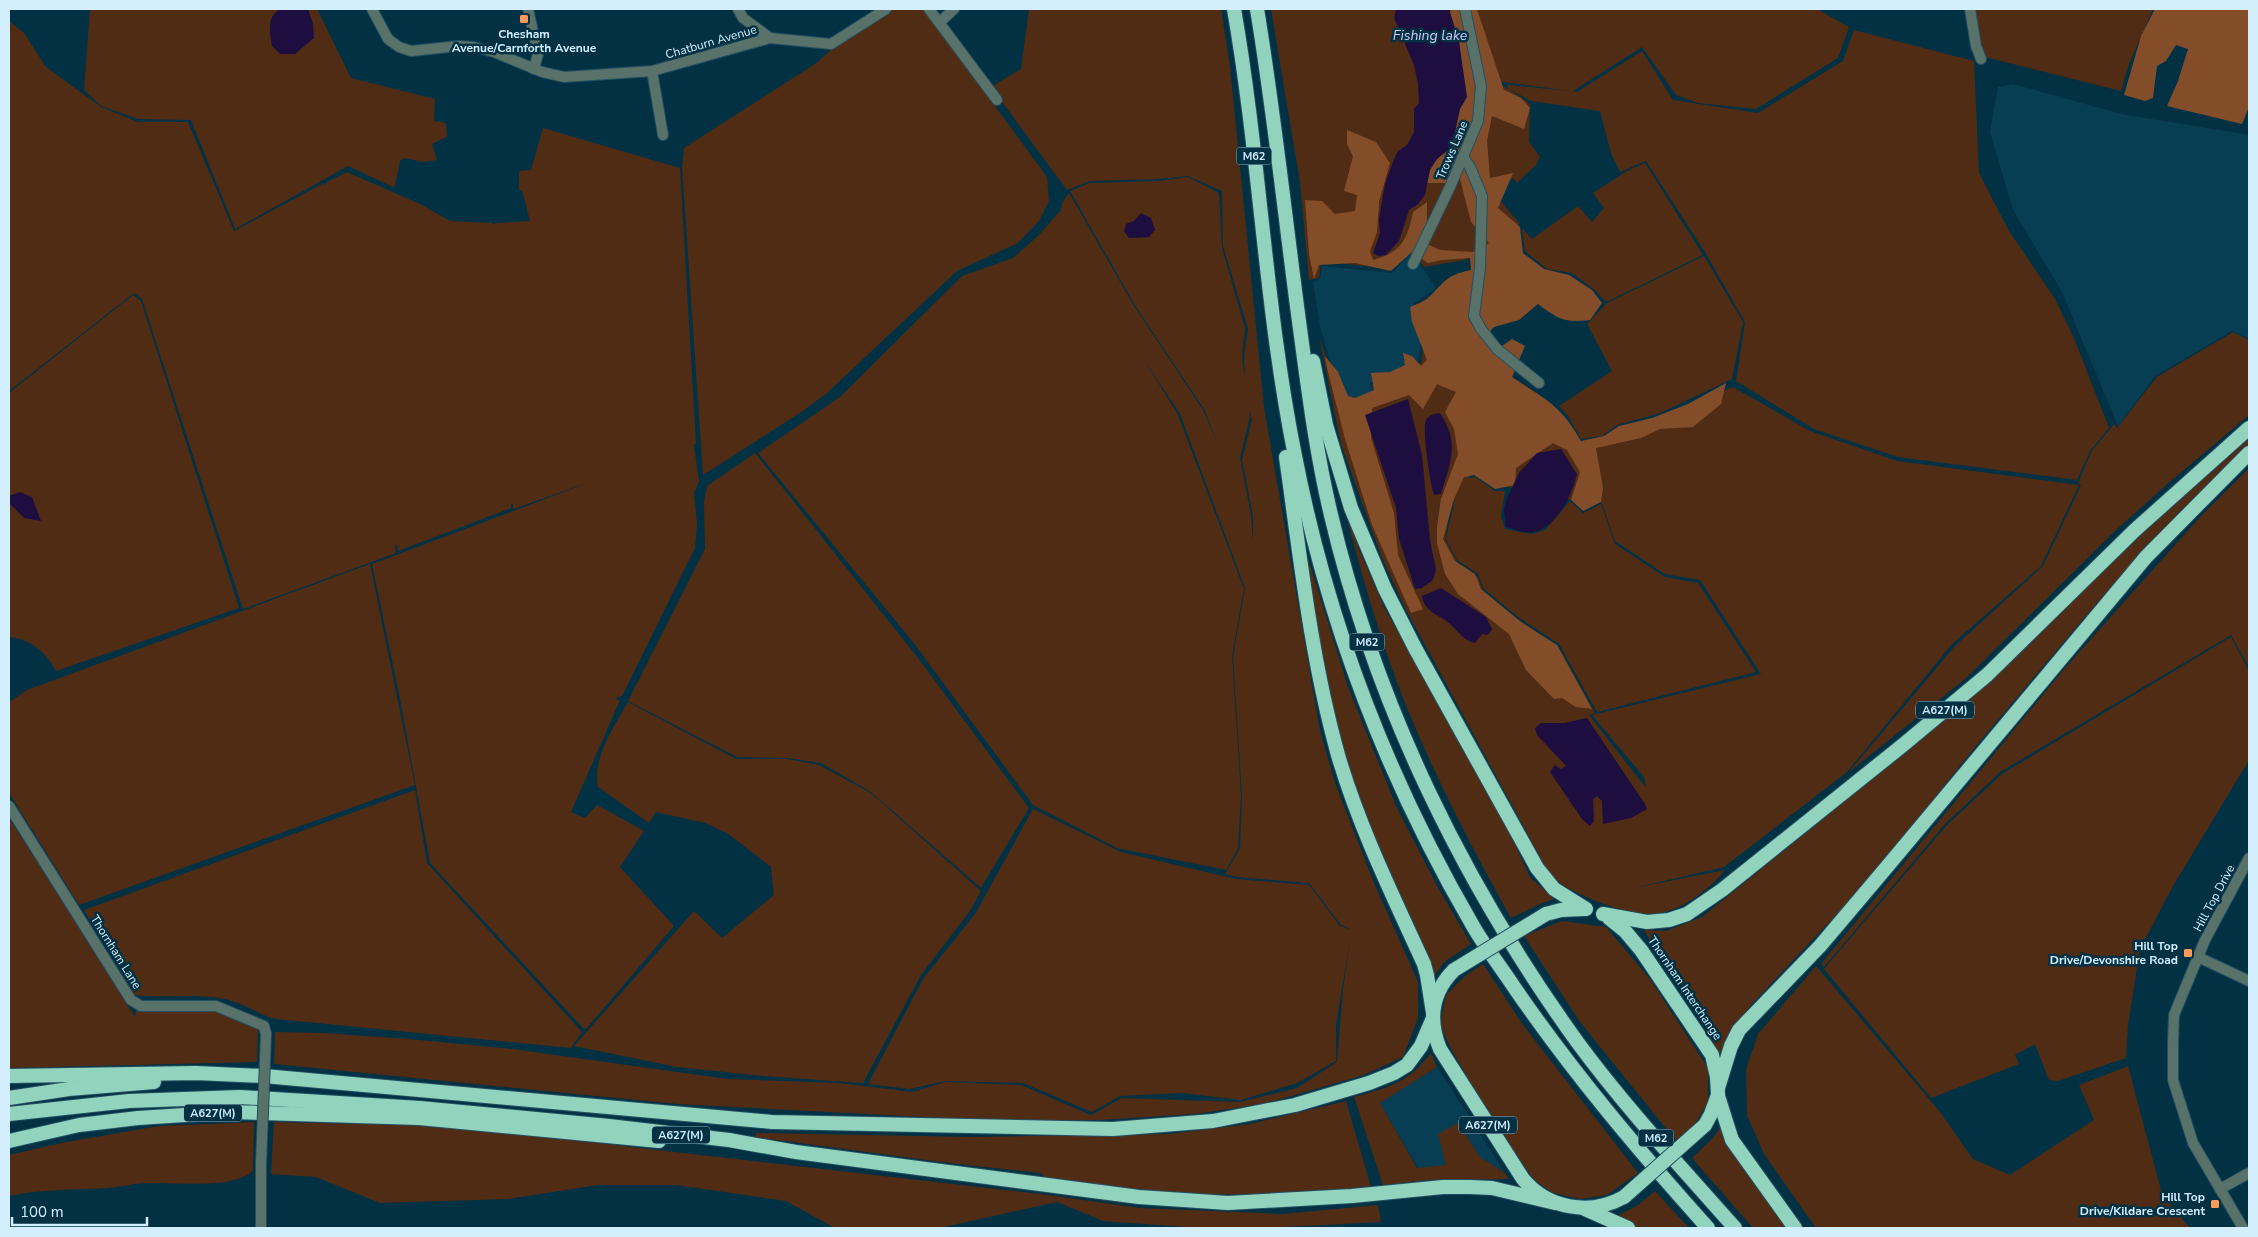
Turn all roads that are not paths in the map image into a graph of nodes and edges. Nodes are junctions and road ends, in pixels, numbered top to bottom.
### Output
1 (372, 9) edge
2 (528, 9) edge
3 (738, 9) edge
4 (886, 9) edge
5 (929, 9) edge
6 (954, 9) edge
7 (1234, 9) edge
8 (1257, 9) edge
9 (1465, 9) edge
10 (1970, 9) edge
11 (940, 22) junction
12 (770, 38) junction
13 (1981, 59) dead end
14 (534, 68) junction
15 (652, 71) junction
16 (997, 100) dead end
17 (663, 135) dead end
18 (1463, 157) junction
19 (1282, 195) junction
20 (1413, 264) dead end
21 (1271, 303) junction
22 (1539, 383) dead end
23 (2249, 428) edge
24 (2249, 453) edge
25 (9, 806) edge
26 (2249, 858) edge
27 (1586, 909) junction
28 (1603, 914) junction
29 (2198, 957) junction
30 (2249, 981) edge
31 (1433, 1016) junction
32 (9, 1076) edge
33 (264, 1076) junction
34 (1718, 1092) junction
35 (9, 1098) edge
36 (9, 1114) edge
37 (9, 1141) edge
38 (769, 1147) junction
39 (2249, 1172) edge
40 (2220, 1189) junction
41 (1555, 1203) junction
42 (1582, 1208) junction
43 (260, 1228) edge
44 (1628, 1228) edge
45 (1708, 1228) edge
46 (1735, 1228) edge
47 (1795, 1228) edge
48 (2243, 1228) edge

1 - 14 street, Chatburn Avenue
2 - 14 street
3 - 12 street
4 - 12 street, Chatburn Avenue
5 - 11 street
6 - 11 street
7 - 21 highway, M62
8 - 19 highway, M62
9 - 18 street, Trows Lane
10 - 13 street
11 - 16 street
12 - 15 street, Chatburn Avenue
14 - 15 street, Chatburn Avenue
15 - 17 street
18 - 20 street, Trows Lane
18 - 22 street
19 - 27 highway, M62
19 - 46 highway, M62
21 - 31 highway, M62
21 - 45 highway, M62
23 - 28 highway, A627(M)
24 - 34 highway, A627(M)
25 - 43 street, Thornham Lane, bridge
26 - 29 street, Hill Top Drive
27 - 28 highway, Thornham Interchange / A627(M)
27 - 31 highway, Thornham Interchange / A627(M), bridge
28 - 34 highway, Thornham Interchange / A627(M)
29 - 30 street
29 - 40 street, Hill Top Drive
31 - 33 highway, A627(M)
31 - 41 highway, Thornham Interchange / A627(M)
32 - 33 highway, A627(M)
33 - 35 highway, A627(M)
34 - 42 highway, Thornham Interchange / A627(M), bridge
34 - 47 highway
36 - 38 highway, A627(M)
37 - 38 highway, A627(M)
38 - 41 highway, A627(M)
39 - 40 street
40 - 48 street, Hill Top Drive
41 - 42 highway, Thornham Interchange / A627(M)
42 - 44 highway

